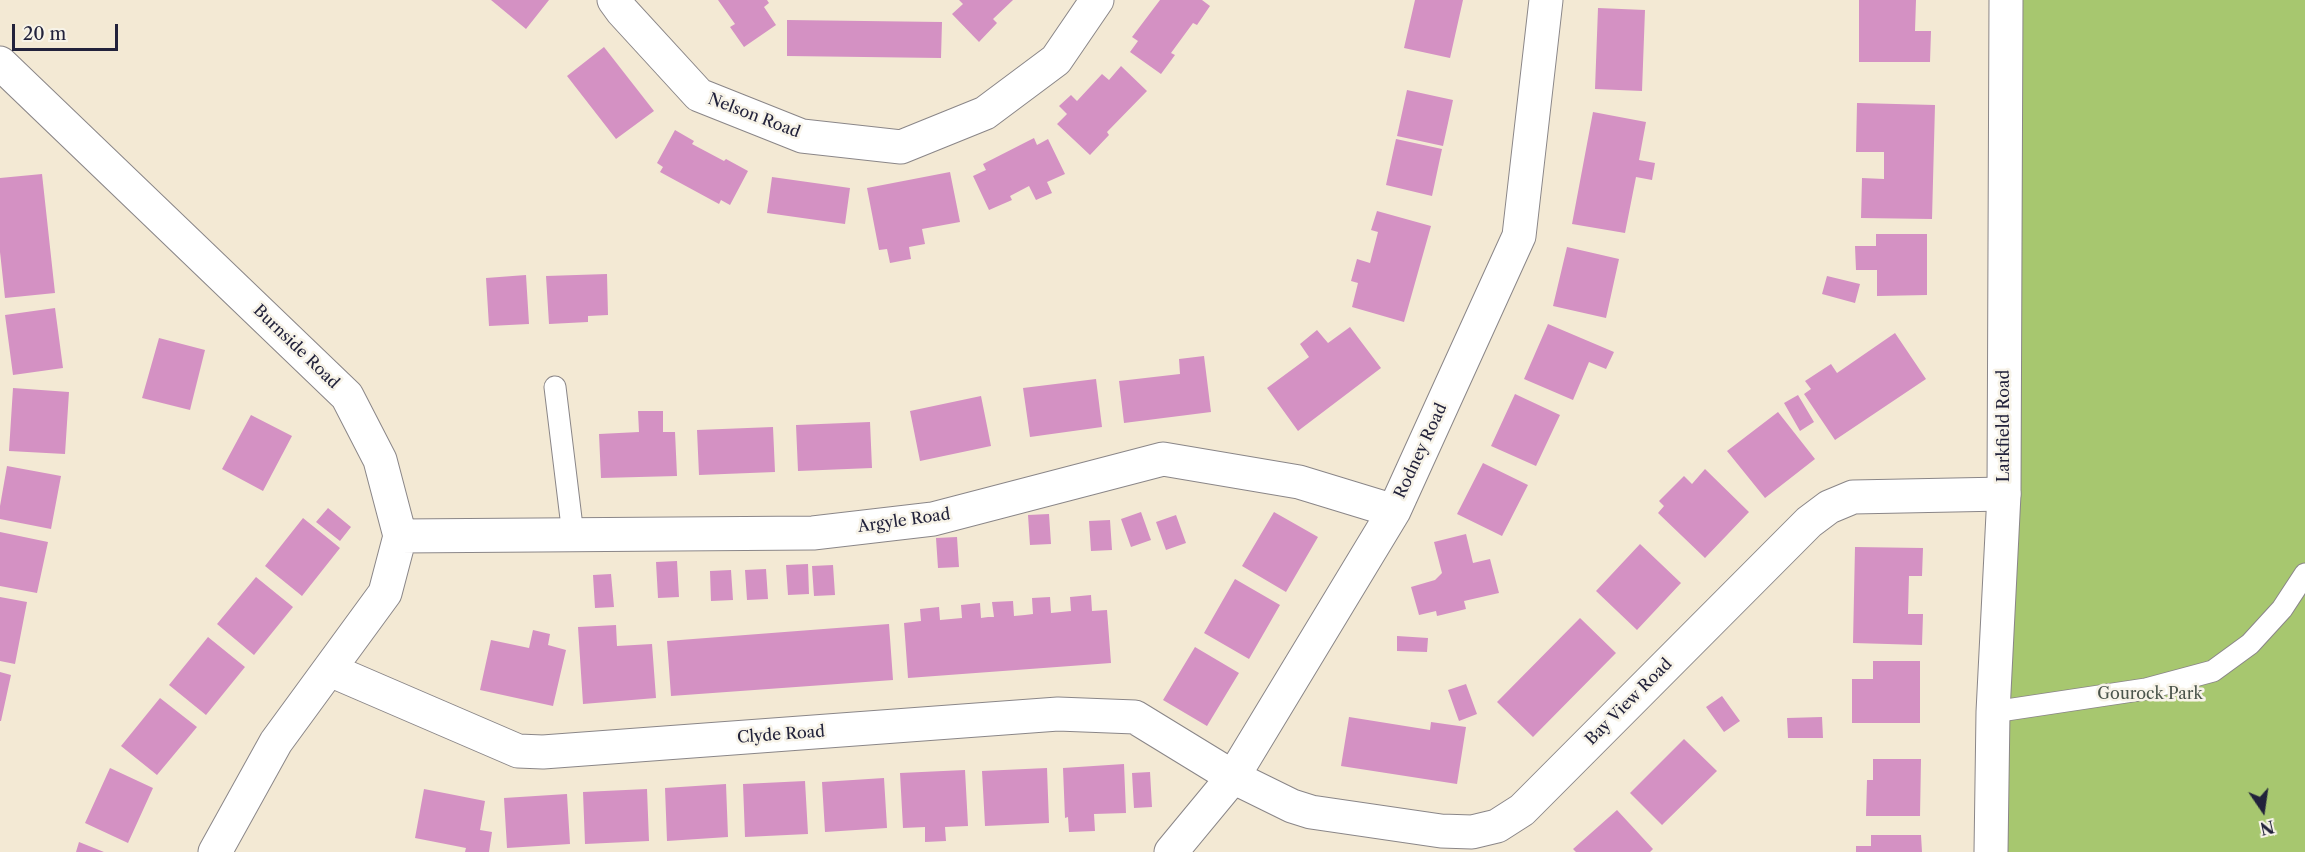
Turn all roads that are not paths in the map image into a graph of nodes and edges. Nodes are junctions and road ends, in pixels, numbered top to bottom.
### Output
1 (614, 0) edge
2 (1097, 0) edge
3 (1545, 0) edge
4 (2006, 0) edge
5 (0, 63) edge
6 (555, 387) dead end
7 (2004, 494) junction
8 (1394, 511) junction
9 (573, 535) junction
10 (400, 536) junction
11 (2305, 574) edge
12 (330, 670) junction
13 (1993, 712) junction
14 (1233, 777) junction
15 (215, 852) edge
16 (1171, 852) edge
17 (1991, 852) edge

1 - 2 street, Nelson Road
3 - 8 street, Rodney Road
4 - 7 street, Larkfield Road
5 - 10 street, Burnside Road
6 - 9 lane
7 - 13 street, Larkfield Road
7 - 14 street, Bay View Road
8 - 9 street, Argyle Road
8 - 14 street, Rodney Road
9 - 10 street, Argyle Road
10 - 12 street, Burnside Road
11 - 13 lane
12 - 14 street, Clyde Road
12 - 15 street, Burnside Road
13 - 17 street, Larkfield Road
14 - 16 street, Rodney Road

